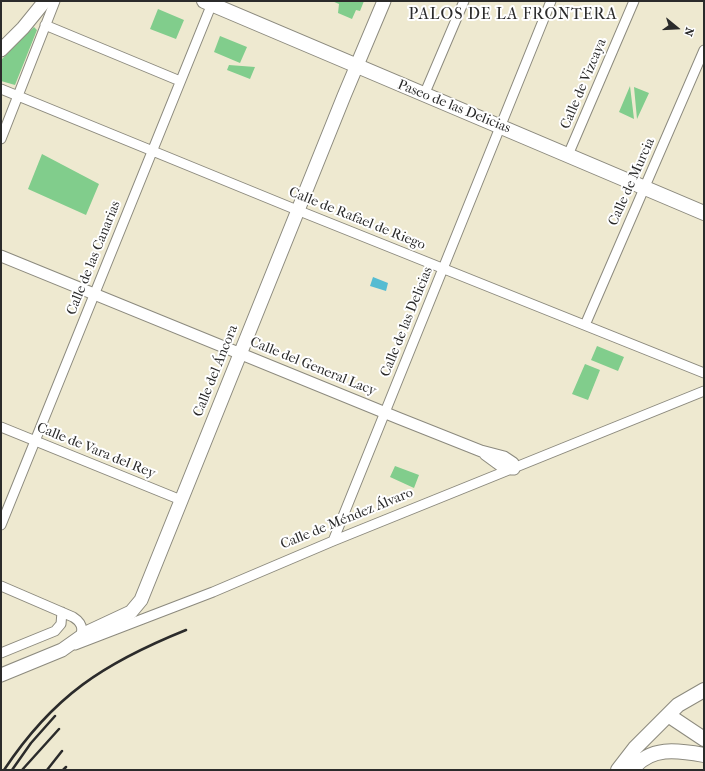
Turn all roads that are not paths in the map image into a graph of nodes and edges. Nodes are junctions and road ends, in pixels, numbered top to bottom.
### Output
1 (45, 1) edge
2 (55, 1) edge
3 (384, 1) edge
4 (464, 1) edge
5 (551, 1) edge
6 (634, 1) edge
7 (210, 2) edge
8 (45, 25) junction
9 (1, 50) edge
10 (704, 50) edge
11 (356, 66) junction
12 (180, 81) junction
13 (1, 89) edge
14 (424, 95) junction
15 (18, 96) junction
16 (501, 126) junction
17 (1, 138) edge
18 (152, 150) junction
19 (568, 155) junction
20 (645, 188) junction
21 (297, 210) junction
22 (704, 213) edge
23 (1, 256) edge
24 (444, 268) junction
25 (94, 294) junction
26 (585, 325) junction
27 (240, 354) junction
28 (704, 373) edge
29 (704, 391) edge
30 (385, 412) junction
31 (1, 427) edge
32 (36, 441) junction
33 (513, 469) junction
34 (181, 500) junction
35 (1, 525) edge
36 (333, 542) junction
37 (1, 586) edge
38 (62, 612) junction
39 (80, 637) junction
40 (62, 650) junction
41 (1, 653) edge
42 (1, 675) edge
43 (704, 690) edge
44 (668, 715) junction
45 (704, 739) edge
46 (704, 755) edge
47 (618, 770) edge
48 (632, 770) edge

1 - 9 main road
2 - 8 street
3 - 11 main road, Calle del Áncora
4 - 14 street
5 - 16 street, Calle de las Delicias
6 - 19 street, Calle de Vizcaya
7 - 11 main road, Paseo de las Delicias
7 - 12 street, Calle de las Canarias
8 - 12 street
8 - 15 street
10 - 20 street, Calle de Murcia
11 - 14 main road, Paseo de las Delicias
11 - 21 main road, Calle del Áncora
12 - 18 street, Calle de las Canarias
13 - 15 street, Calle de Rafael de Riego
14 - 16 main road, Paseo de las Delicias
15 - 17 street
15 - 18 street, Calle de Rafael de Riego
16 - 19 main road, Paseo de las Delicias
16 - 24 street, Calle de las Delicias
18 - 21 street, Calle de Rafael de Riego
18 - 25 street, Calle de las Canarias
19 - 20 main road, Paseo de las Delicias
20 - 22 main road, Paseo de las Delicias
20 - 26 street, Calle de Murcia
21 - 24 street, Calle de Rafael de Riego
21 - 27 main road, Calle del Áncora
23 - 25 street, Calle del General Lacy
24 - 26 street, Calle de Rafael de Riego
24 - 30 street, Calle de las Delicias
25 - 27 street, Calle del General Lacy
25 - 32 street, Calle de las Canarias
26 - 28 street, Calle de Rafael de Riego
27 - 30 street, Calle del General Lacy
27 - 34 main road, Calle del Áncora
29 - 33 street, Calle de Méndez Álvaro
30 - 33 street, Calle del General Lacy
30 - 36 street, Calle de las Delicias
31 - 32 street, Calle de Vara del Rey
32 - 34 street, Calle de Vara del Rey
32 - 35 street, Calle de las Canarias
33 - 36 street, Calle de Méndez Álvaro
34 - 39 main road, Calle del Áncora
36 - 40 street, Calle de Méndez Álvaro
37 - 38 street
38 - 39 street
38 - 41 street
39 - 40 main road, Calle del Áncora
40 - 42 main road, Calle de Méndez Álvaro
43 - 44 main road
44 - 45 main road
44 - 47 main road
46 - 48 main road

